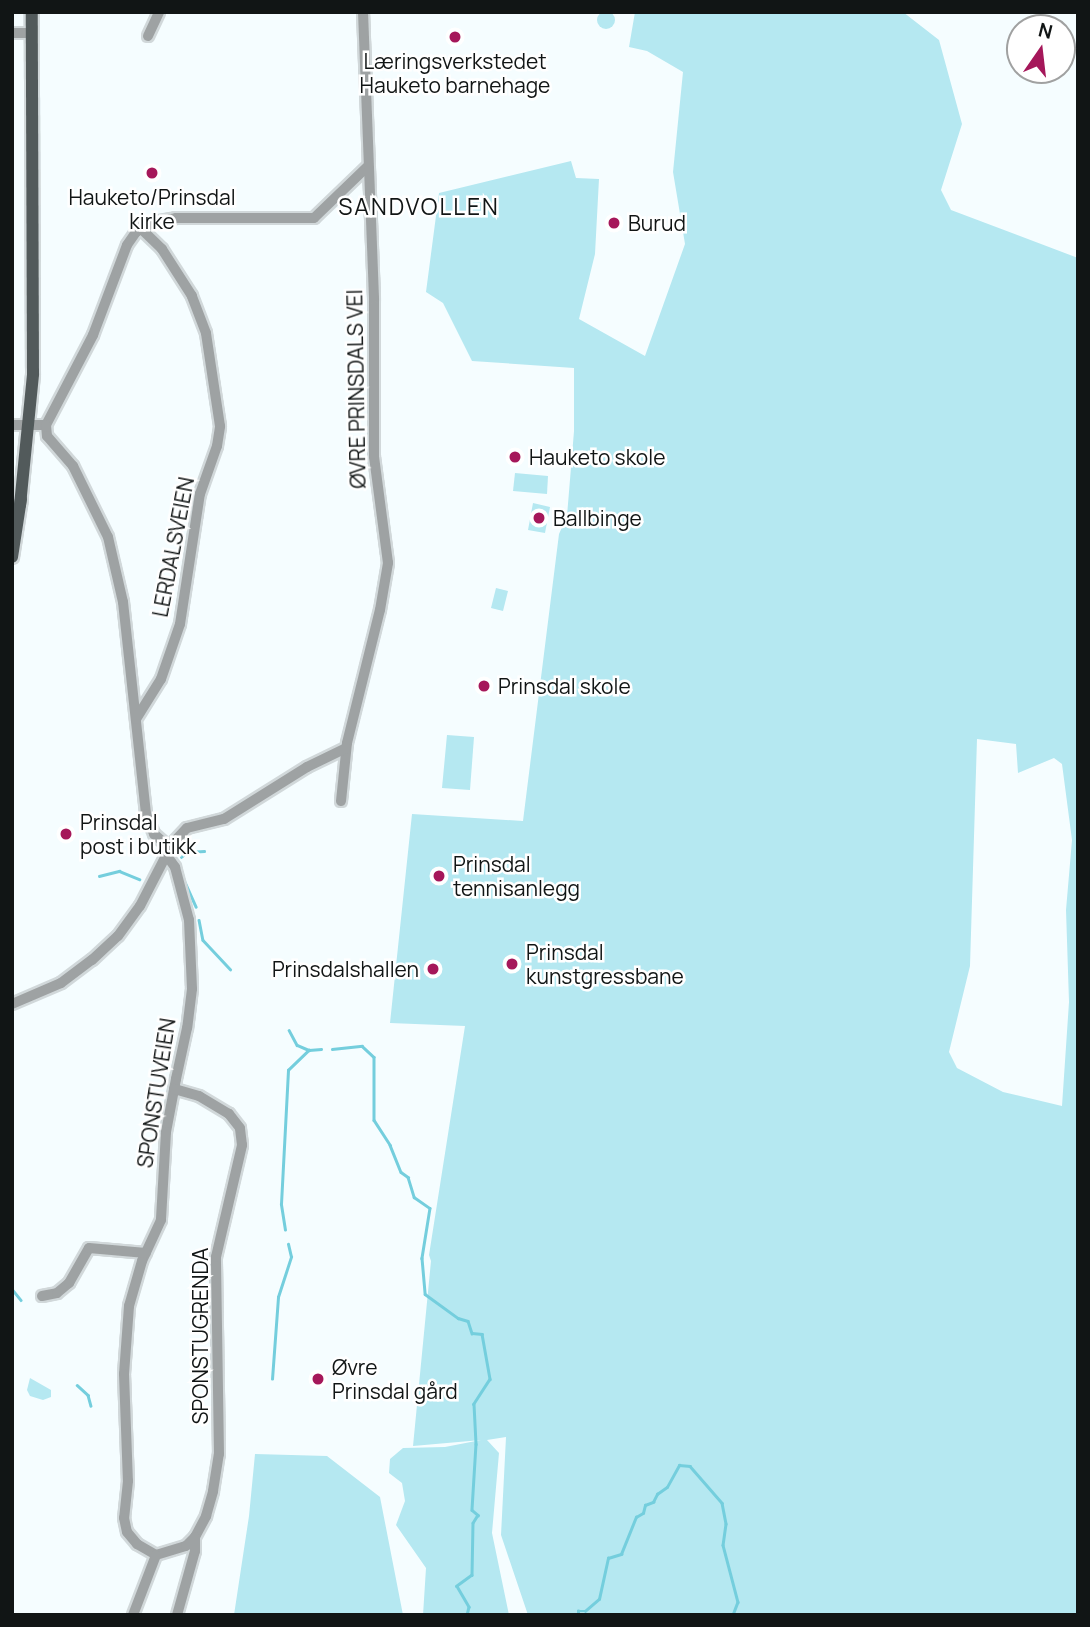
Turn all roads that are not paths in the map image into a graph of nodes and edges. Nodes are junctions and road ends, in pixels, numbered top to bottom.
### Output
1 (159, 12) edge
2 (363, 12) edge
3 (29, 20) edge
4 (12, 33) edge
5 (148, 36) dead end
6 (368, 166) junction
7 (140, 229) junction
8 (12, 425) edge
9 (35, 425) junction
10 (12, 557) edge
11 (136, 719) junction
12 (346, 748) junction
13 (341, 801) dead end
14 (168, 852) junction
15 (12, 1004) edge
16 (174, 1089) junction
17 (146, 1253) junction
18 (43, 1296) dead end
19 (195, 1537) junction
20 (156, 1555) junction
21 (133, 1615) edge
22 (177, 1615) edge

1 - 5 street
2 - 6 street, ØVRE PRINSDALS VEI
3 - 4 street
3 - 9 main road
6 - 7 street
6 - 12 street, ØVRE PRINSDALS VEI
7 - 9 street
7 - 11 street, LERDALSVEIEN
8 - 9 street
9 - 10 main road
9 - 11 street, SPONSTUVEIEN
11 - 14 street, SPONSTUVEIEN
12 - 13 street, ØVRE PRINSDALS VEI
12 - 14 street
14 - 15 street
14 - 16 street, SPONSTUVEIEN
16 - 17 street, SPONSTUVEIEN
16 - 19 street, SPONSTUGRENDA
17 - 18 street
17 - 20 street, SPONSTUVEIEN
19 - 20 street
19 - 22 street, SPONSTUGRENDA
20 - 21 street

